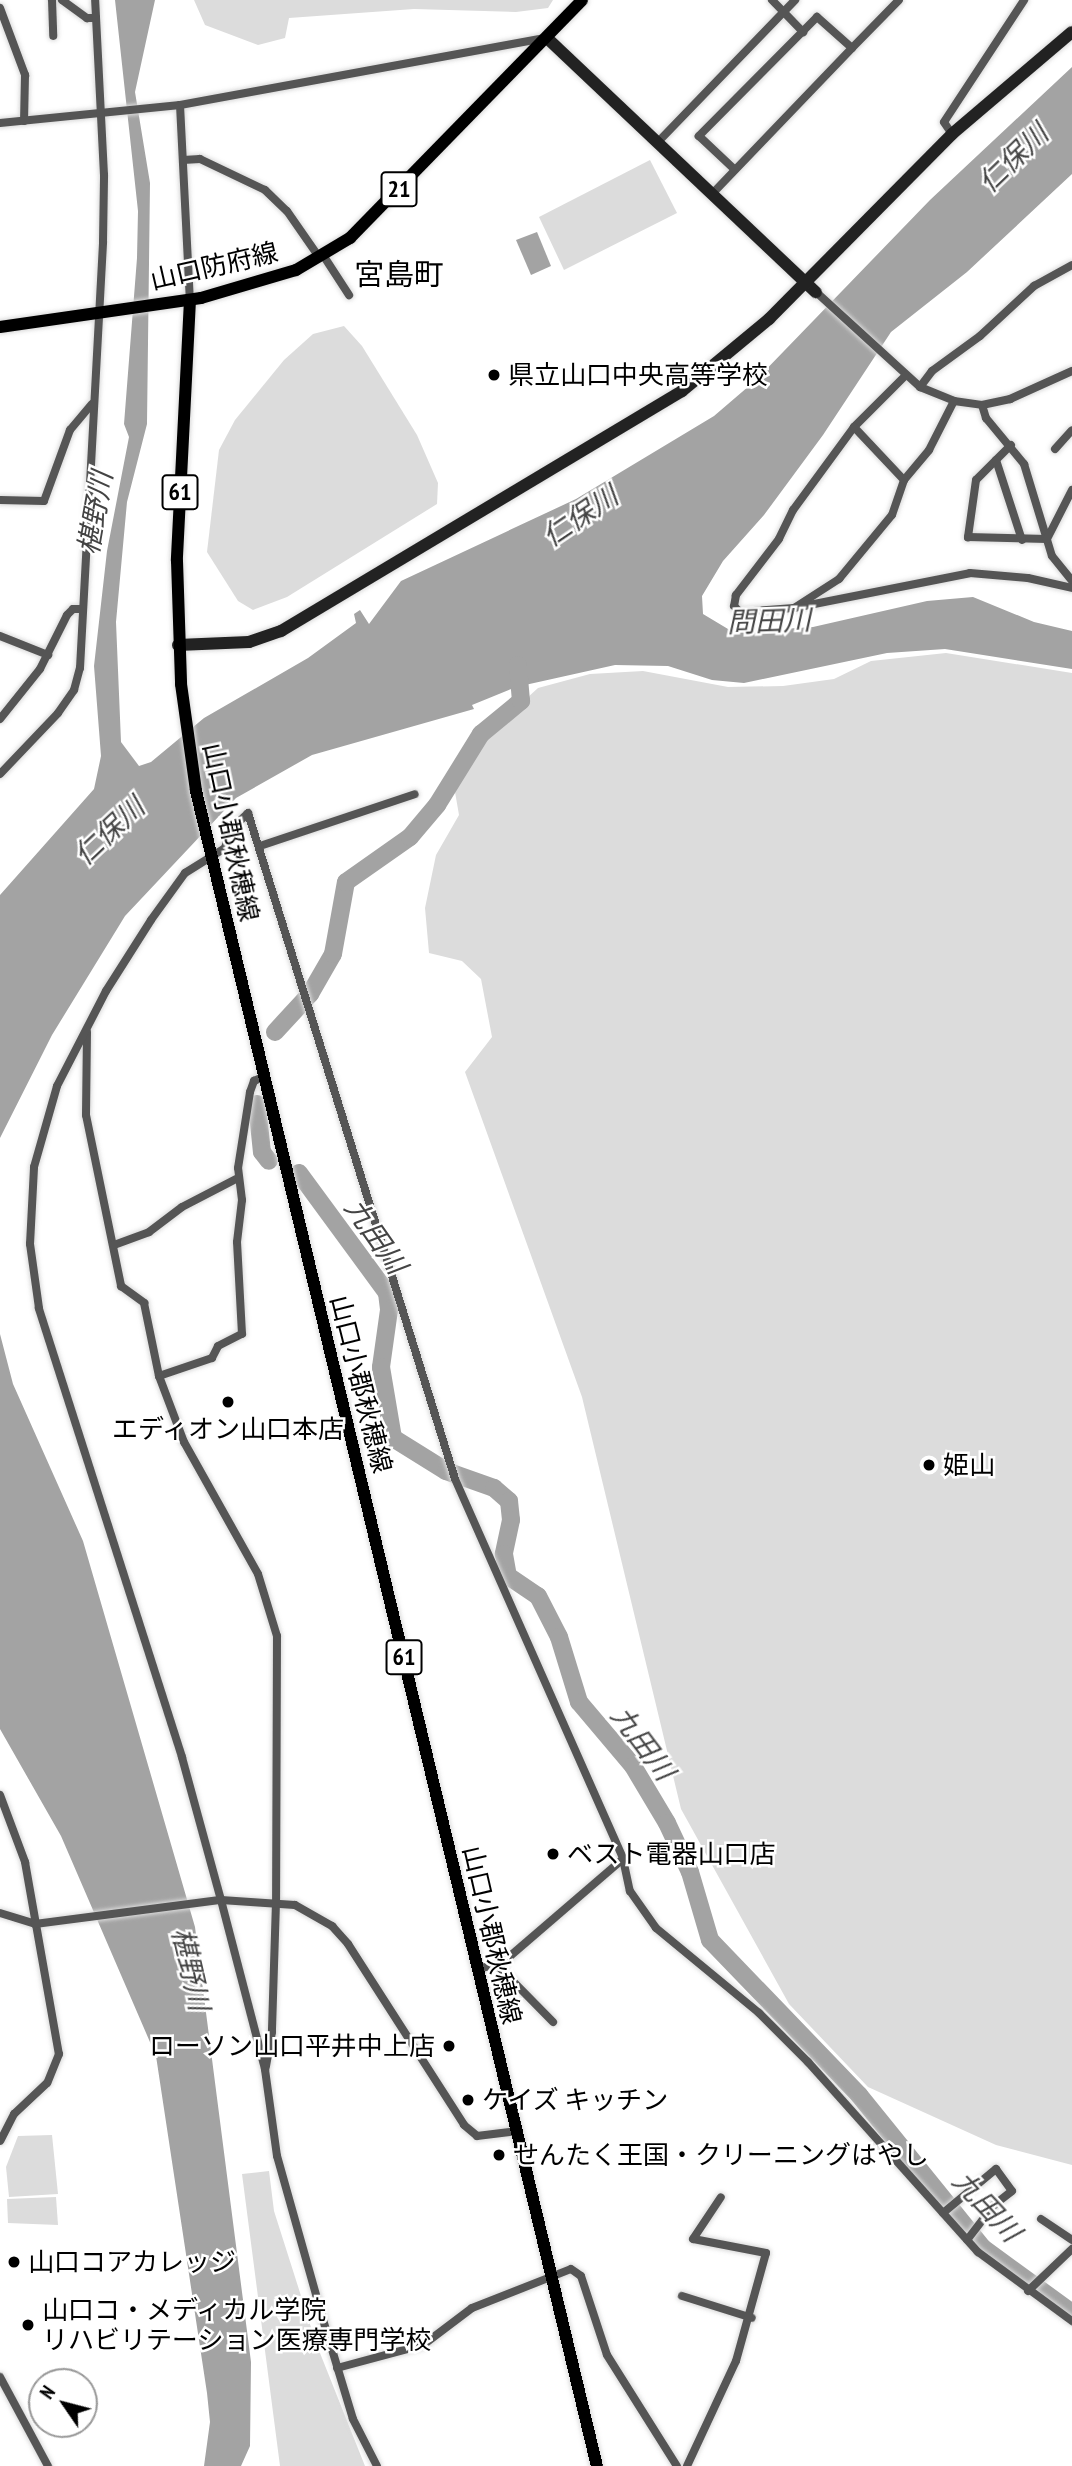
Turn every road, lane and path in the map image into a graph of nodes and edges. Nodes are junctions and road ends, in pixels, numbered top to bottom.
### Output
1 (52, 0) edge
2 (62, 0) edge
3 (94, 0) edge
4 (582, 0) edge
5 (772, 0) edge
6 (795, 0) edge
7 (899, 0) edge
8 (1024, 0) edge
9 (0, 9) edge
10 (784, 11) junction
11 (96, 18) junction
12 (803, 32) junction
13 (1072, 32) edge
14 (53, 36) dead end
15 (547, 38) junction
16 (852, 48) junction
17 (178, 105) junction
18 (105, 114) junction
19 (24, 121) junction
20 (0, 122) edge
21 (952, 134) junction
22 (657, 142) junction
23 (183, 160) junction
24 (734, 169) junction
25 (712, 194) junction
26 (321, 256) junction
27 (1072, 265) edge
28 (805, 282) junction
29 (817, 293) joint
30 (349, 295) dead end
31 (190, 300) junction
32 (103, 311) junction
33 (6, 326) edge
34 (1072, 371) edge
35 (903, 374) junction
36 (920, 387) junction
37 (954, 401) junction
38 (92, 404) junction
39 (982, 405) junction
40 (854, 427) junction
41 (1072, 430) edge
42 (1011, 446) junction
43 (1055, 449) dead end
44 (996, 460) junction
45 (904, 480) junction
46 (1072, 490) edge
47 (0, 500) edge
48 (1047, 539) junction
49 (1022, 540) junction
50 (1072, 581) edge
51 (1072, 588) edge
52 (794, 608) junction
53 (81, 609) junction
54 (0, 636) edge
55 (178, 645) junction
56 (48, 655) junction
57 (0, 719) edge
58 (0, 774) edge
59 (415, 794) dead end
60 (260, 846) junction
61 (211, 852) junction
62 (88, 1026) junction
63 (263, 1077) junction
64 (238, 1178) junction
65 (114, 1245) junction
66 (159, 1376) junction
67 (0, 1795) edge
68 (623, 1859) junction
69 (221, 1900) junction
70 (276, 1902) junction
71 (0, 1913) edge
72 (38, 1924) junction
73 (497, 1965) junction
74 (477, 1969) junction
75 (553, 2022) dead end
76 (265, 2069) junction
77 (516, 2131) junction
78 (0, 2141) edge
79 (721, 2197) dead end
80 (945, 2210) junction
81 (1041, 2219) dead end
82 (970, 2237) junction
83 (1072, 2240) edge
84 (1072, 2249) edge
85 (552, 2274) junction
86 (1030, 2287) junction
87 (682, 2296) dead end
88 (752, 2318) junction
89 (1072, 2321) edge
90 (337, 2368) junction
91 (0, 2377) edge
92 (48, 2466) edge
93 (377, 2466) edge
94 (597, 2466) edge
95 (677, 2466) edge
96 (687, 2466) edge

1 - 14 street
2 - 11 street
3 - 11 street
4 - 15 main road, 山口防府線 / 21
5 - 10 street
6 - 10 street
7 - 16 street
8 - 21 street
9 - 19 street
10 - 12 street
10 - 22 street
11 - 18 street
12 - 16 street
12 - 24 street
13 - 21 street
15 - 17 street
15 - 22 street
15 - 26 main road, 山口防府線 / 21
16 - 24 street
17 - 18 street
17 - 23 street
18 - 19 street
18 - 32 street
19 - 20 street
21 - 28 street
22 - 25 street
23 - 26 street
23 - 31 street
24 - 25 street
25 - 28 street
26 - 30 street
26 - 31 main road, 山口防府線 / 21
27 - 36 street
28 - 29 street
28 - 55 street
29 - 35 street
31 - 32 main road, 山口防府線 / 21
31 - 55 main road, 山口小郡秋穂線 / 61
32 - 33 main road, 山口防府線 / 21
32 - 38 street
34 - 39 street
35 - 36 street
35 - 40 street
36 - 37 street
37 - 39 street
37 - 45 street
38 - 47 street
38 - 53 street
39 - 42 street
40 - 45 street
40 - 52 street
41 - 43 street
42 - 44 street
42 - 48 street
44 - 49 street
44 - 49 street
45 - 52 street
46 - 48 street
48 - 49 street
48 - 50 street
51 - 52 street
53 - 56 street
53 - 58 street
54 - 56 street
55 - 61 main road, 山口小郡秋穂線 / 61
56 - 57 street
59 - 60 street
60 - 61 street
60 - 68 street
61 - 62 street
61 - 63 main road, 山口小郡秋穂線 / 61
62 - 65 street
62 - 69 street
63 - 64 street
63 - 74 main road, 山口小郡秋穂線 / 61
64 - 65 street
64 - 66 street
65 - 66 street
66 - 70 street
67 - 72 street
68 - 73 street
68 - 80 street
69 - 70 street
69 - 72 street
69 - 76 street
70 - 76 street
70 - 77 street
71 - 72 street
72 - 78 street
73 - 74 street
73 - 75 street
74 - 77 main road, 山口小郡秋穂線 / 61
76 - 90 street
77 - 85 main road, 山口小郡秋穂線 / 61
79 - 88 street
80 - 82 street
80 - 82 street
81 - 83 street
82 - 86 street
84 - 86 street
85 - 90 street
85 - 94 main road, 山口小郡秋穂線 / 61
85 - 95 street
86 - 89 street
87 - 88 street
88 - 96 street
90 - 93 street
91 - 92 street

